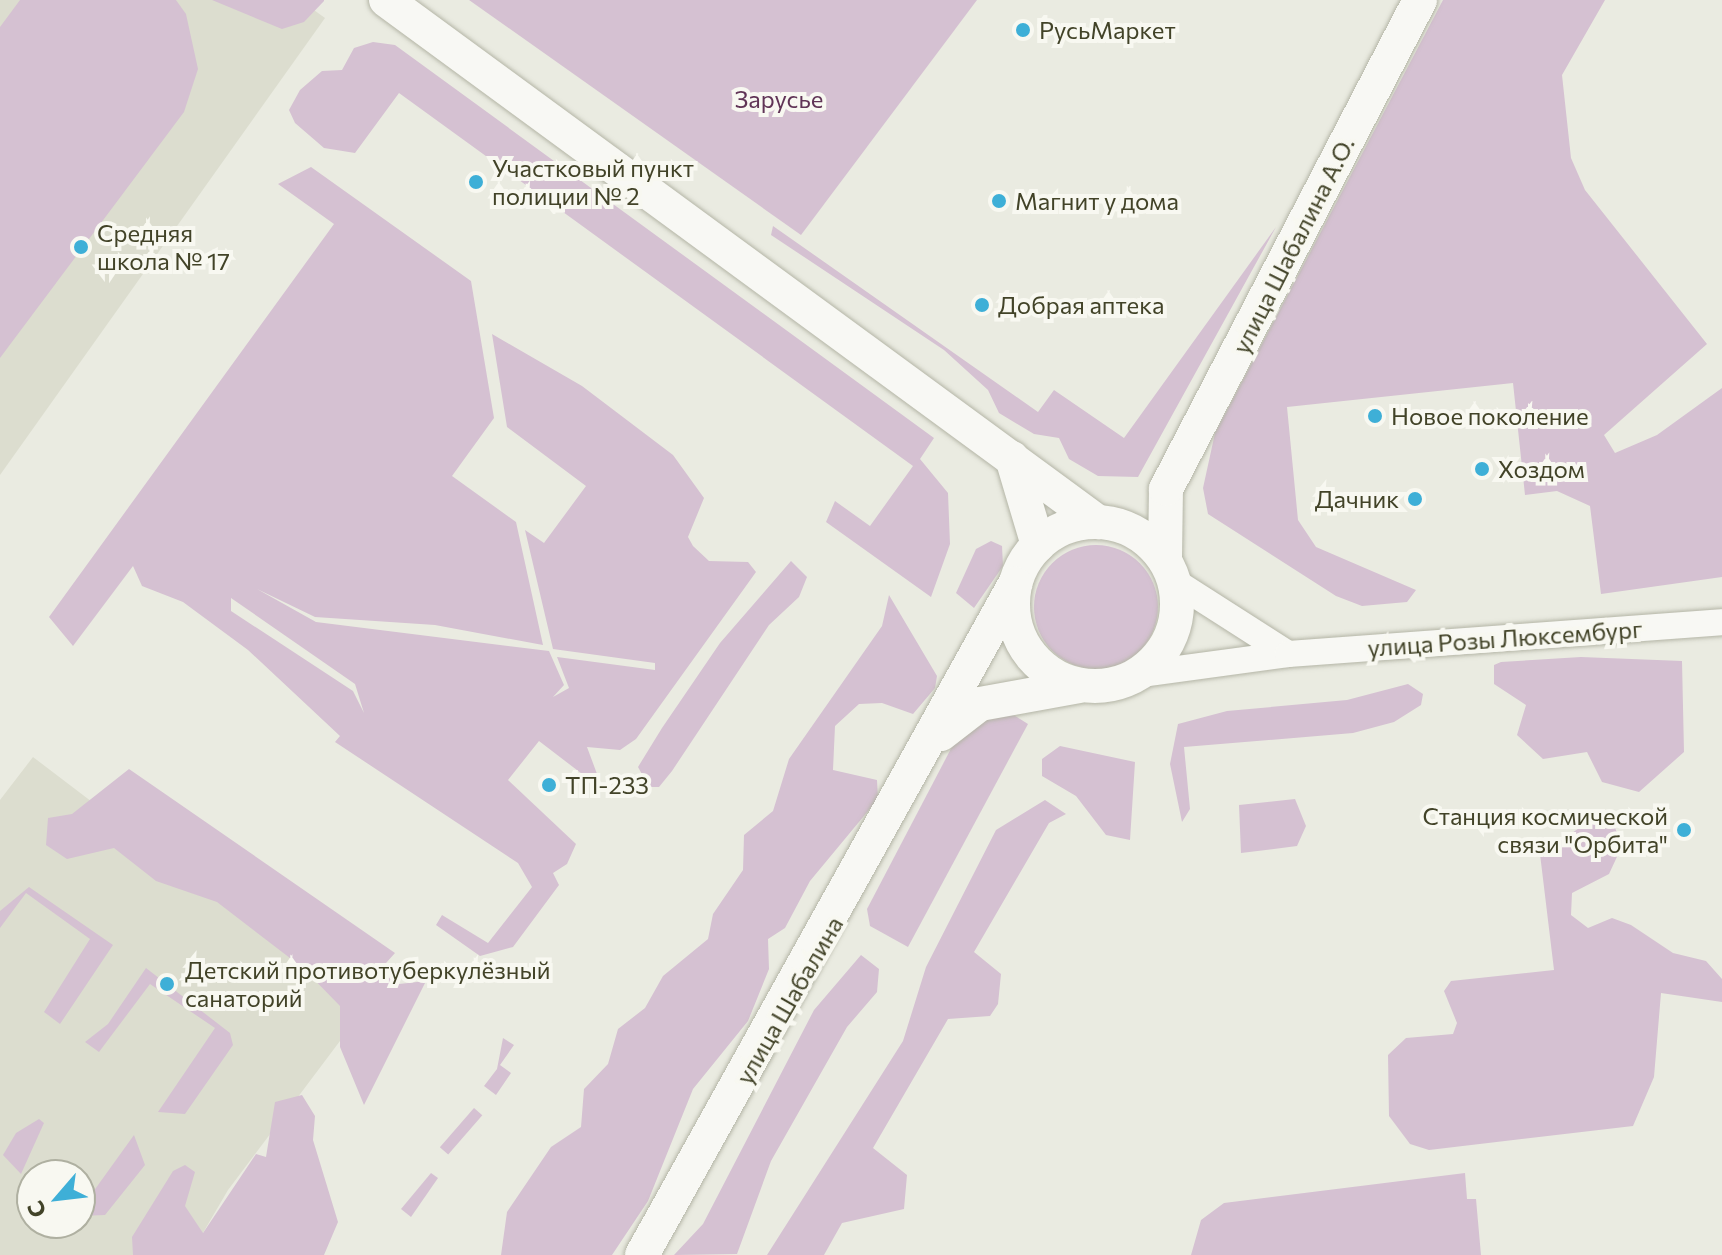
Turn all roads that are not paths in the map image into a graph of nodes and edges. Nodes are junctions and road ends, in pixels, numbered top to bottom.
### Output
1 (386, 0) edge
2 (1420, 0) edge
3 (1012, 458) junction
4 (1166, 489) junction
5 (1105, 523) junction
6 (1038, 545) junction
7 (1170, 570) junction
8 (1015, 584) junction
9 (1722, 622) edge
10 (1288, 654) junction
11 (1141, 674) junction
12 (1080, 686) junction
13 (931, 742) junction
14 (642, 1255) edge

1 - 3 street
2 - 4 street, улица Шабалина А.О.
3 - 5 street
3 - 6 street
4 - 5 street
4 - 7 street
5 - 6 street
5 - 7 street
6 - 8 street
7 - 10 street
7 - 11 street
8 - 12 street
8 - 13 street, улица Шабалина
9 - 10 street, улица Розы Люксембург
10 - 11 street, улица Розы Люксембург
11 - 12 street
12 - 13 street
13 - 14 street, улица Шабалина

